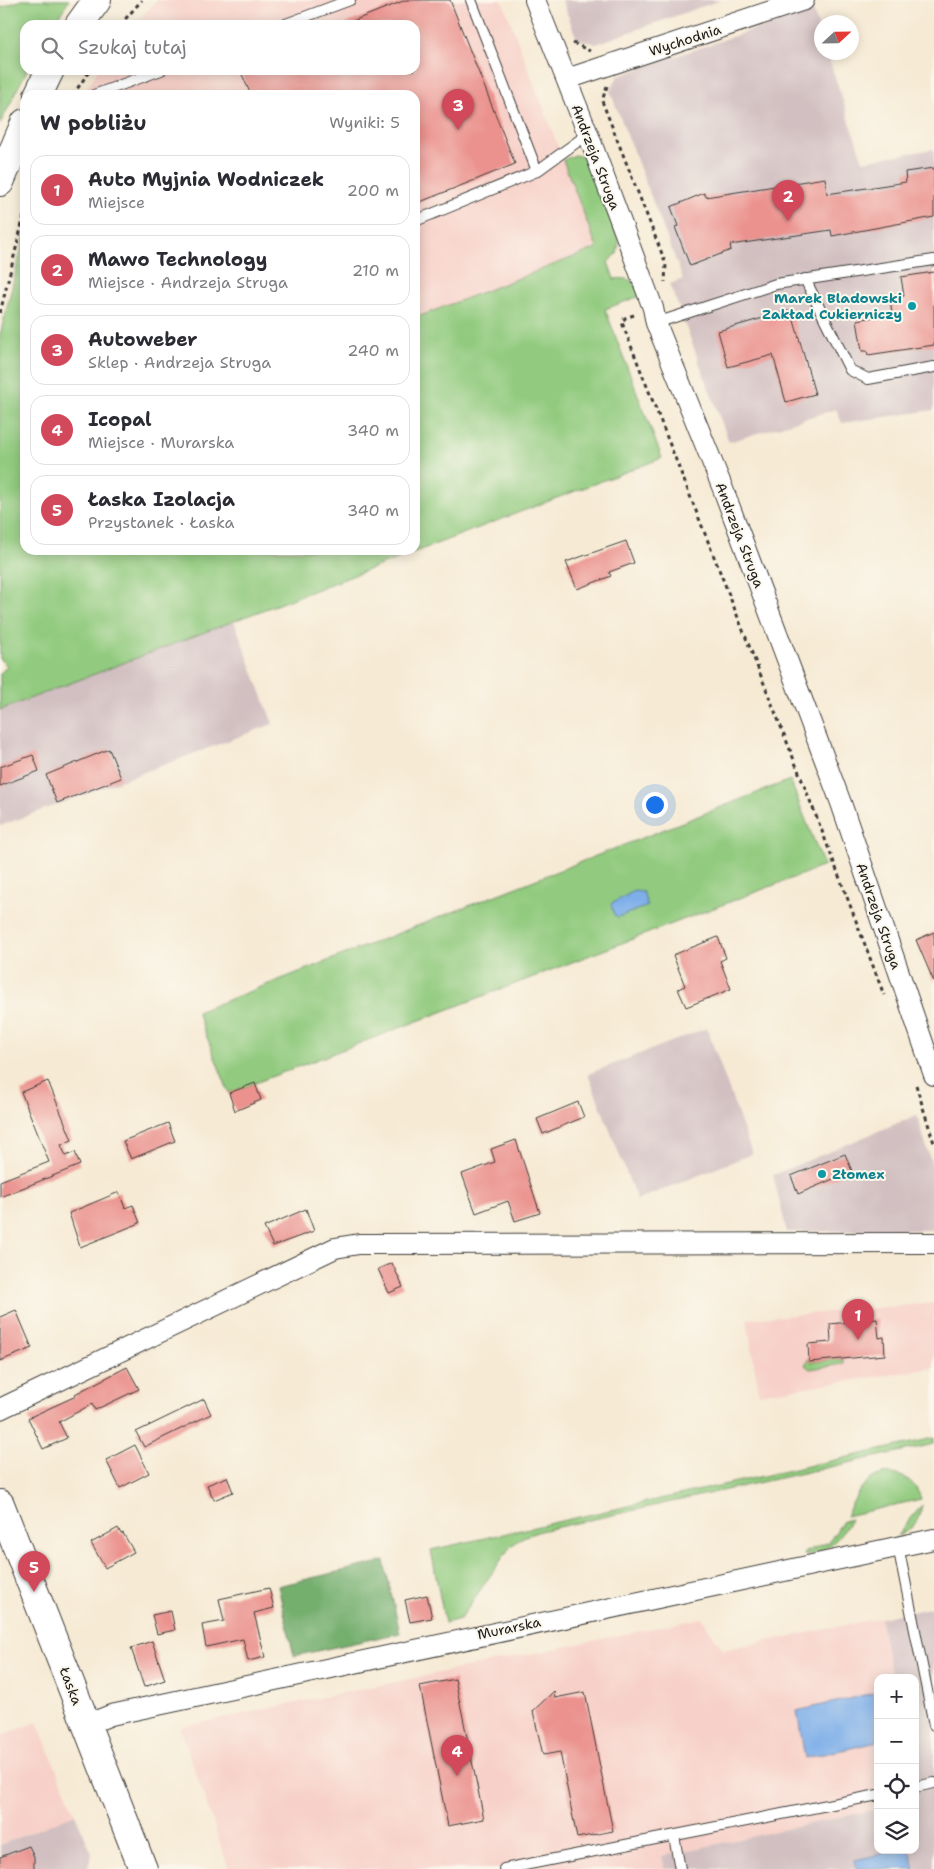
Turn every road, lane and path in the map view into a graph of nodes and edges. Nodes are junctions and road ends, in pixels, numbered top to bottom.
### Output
1 (97, 0) edge
2 (142, 0) edge
3 (350, 0) edge
4 (470, 0) edge
5 (535, 0) edge
6 (804, 0) edge
7 (83, 20) edge
8 (124, 20) edge
9 (296, 20) edge
10 (48, 75) edge
11 (87, 75) edge
12 (148, 75) edge
13 (567, 79) junction
14 (40, 90) edge
15 (76, 90) edge
16 (110, 90) edge
17 (588, 134) junction
18 (18, 149) edge
19 (537, 171) junction
20 (0, 182) edge
21 (420, 219) edge
22 (20, 232) edge
23 (934, 260) edge
24 (805, 279) junction
25 (0, 313) edge
26 (656, 323) junction
27 (934, 367) edge
28 (933, 1072) edge
29 (934, 1243) edge
30 (0, 1409) edge
31 (0, 1504) edge
32 (934, 1539) edge
33 (898, 1546) junction
34 (86, 1725) junction
35 (934, 1725) edge
36 (934, 1783) edge
37 (919, 1786) edge
38 (874, 1796) edge
39 (674, 1836) junction
40 (143, 1869) edge
41 (504, 1869) edge
42 (680, 1869) edge

1 - 7 main road
2 - 8 path
3 - 9 lane
4 - 19 lane
5 - 13 street, Andrzeja Struga
6 - 13 street, Wychodnia
10 - 14 main road
11 - 15 path
12 - 16 lane
13 - 17 street, Andrzeja Struga
17 - 19 lane
17 - 26 street, Andrzeja Struga
18 - 20 main road
19 - 21 lane
22 - 25 path
23 - 24 lane
24 - 26 lane
24 - 27 lane
26 - 28 street, Andrzeja Struga
29 - 30 street
31 - 34 main road, Łaska
32 - 33 street, Murarska
33 - 34 street, Murarska
33 - 35 lane
34 - 40 main road, Łaska
36 - 37 lane
38 - 39 lane
39 - 41 lane
39 - 42 lane

